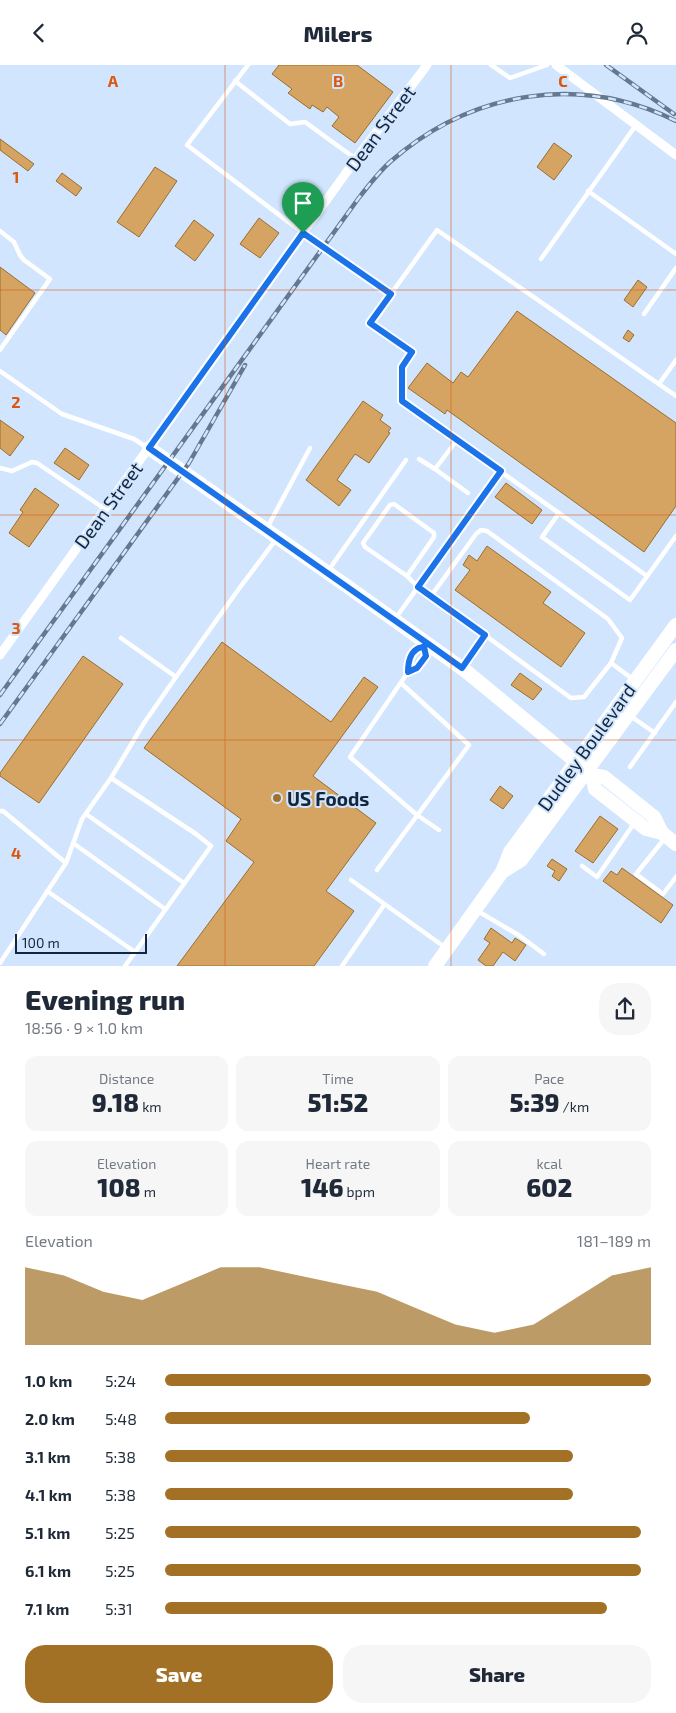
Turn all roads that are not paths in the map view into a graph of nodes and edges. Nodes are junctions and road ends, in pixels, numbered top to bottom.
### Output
1 (248, 65) edge
2 (427, 65) edge
3 (491, 65) edge
4 (546, 65) edge
5 (556, 65) edge
6 (235, 81) junction
7 (636, 125) junction
8 (676, 155) edge
9 (356, 159) junction
10 (588, 191) junction
11 (0, 231) edge
12 (303, 233) junction
13 (676, 254) edge
14 (541, 259) dead end
15 (676, 268) edge
16 (391, 294) junction
17 (644, 314) dead end
18 (0, 350) edge
19 (676, 360) edge
20 (0, 371) edge
21 (659, 384) junction
22 (676, 396) edge
23 (457, 440) junction
24 (149, 448) junction
25 (310, 448) dead end
26 (419, 459) dead end
27 (406, 460) dead end
28 (0, 468) edge
29 (435, 469) junction
30 (501, 471) junction
31 (468, 493) dead end
32 (105, 509) junction
33 (559, 513) junction
34 (272, 533) junction
35 (676, 536) edge
36 (327, 572) junction
37 (407, 576) junction
38 (647, 576) junction
39 (418, 587) junction
40 (431, 596) junction
41 (394, 620) junction
42 (676, 625) edge
43 (485, 635) junction
44 (121, 639) dead end
45 (426, 645) junction
46 (676, 650) edge
47 (0, 655) edge
48 (611, 663) junction
49 (462, 668) junction
50 (408, 672) junction
51 (176, 677) junction
52 (635, 680) junction
53 (401, 683) junction
54 (676, 702) edge
55 (628, 714) junction
56 (655, 733) junction
57 (575, 761) junction
58 (630, 767) dead end
59 (589, 773) junction
60 (111, 778) junction
61 (0, 811) edge
62 (86, 814) junction
63 (417, 815) junction
64 (636, 821) junction
65 (439, 830) dead end
66 (668, 838) edge
67 (73, 843) junction
68 (66, 863) junction
69 (582, 866) dead end
70 (377, 870) dead end
71 (502, 872) junction
72 (676, 877) edge
73 (350, 881) dead end
74 (184, 883) junction
75 (47, 891) junction
76 (384, 905) junction
77 (165, 909) junction
78 (475, 909) junction
79 (447, 949) junction
80 (135, 951) junction
81 (544, 954) dead end
82 (0, 963) edge
83 (125, 965) edge
84 (342, 965) edge
85 (435, 965) edge

1 - 6 lane
2 - 9 street, Dean Street
3 - 4 lane
5 - 7 street
6 - 9 lane
6 - 12 lane
7 - 8 street
7 - 10 lane
9 - 12 street, Dean Street
10 - 13 lane
10 - 14 lane
11 - 18 lane
12 - 16 lane
12 - 24 street, Dean Street
15 - 17 lane
16 - 21 lane
16 - 23 lane
19 - 21 lane
20 - 24 lane
21 - 22 lane
23 - 29 lane
23 - 30 lane
24 - 32 street, Dean Street
24 - 34 main road
25 - 34 lane
26 - 29 lane
27 - 36 lane
28 - 32 lane
29 - 31 lane
30 - 33 lane
30 - 39 lane
32 - 47 street, Dean Street
33 - 38 lane
33 - 38 lane
34 - 36 main road
34 - 51 lane
35 - 38 lane
36 - 41 main road
37 - 37 lane
37 - 39 lane
39 - 40 lane
39 - 41 lane
40 - 43 lane
40 - 48 lane
41 - 45 main road
42 - 52 main road, Dudley Boulevard
43 - 48 lane
43 - 49 lane
44 - 51 lane
45 - 49 main road
45 - 50 lane
45 - 50 lane
46 - 55 main road, Dudley Boulevard
48 - 52 lane
49 - 57 main road
50 - 53 lane
51 - 60 lane
52 - 57 main road, Dudley Boulevard
53 - 63 lane
53 - 63 lane
54 - 56 lane
55 - 56 lane
55 - 59 main road, Dudley Boulevard
56 - 58 lane
57 - 59 main road
57 - 71 main road, Dudley Boulevard
59 - 64 main road
59 - 66 main road
59 - 71 main road, Dudley Boulevard
60 - 62 lane
60 - 74 lane
61 - 68 lane
62 - 67 lane
62 - 74 lane
63 - 65 lane
63 - 70 lane
64 - 66 main road
64 - 69 lane
66 - 72 lane
67 - 68 lane
67 - 77 lane
68 - 75 lane
71 - 78 main road
73 - 76 lane
74 - 77 lane
75 - 80 lane
75 - 82 lane
76 - 79 lane
76 - 84 lane
77 - 80 lane
78 - 79 main road
78 - 81 lane
79 - 85 main road
80 - 83 lane

